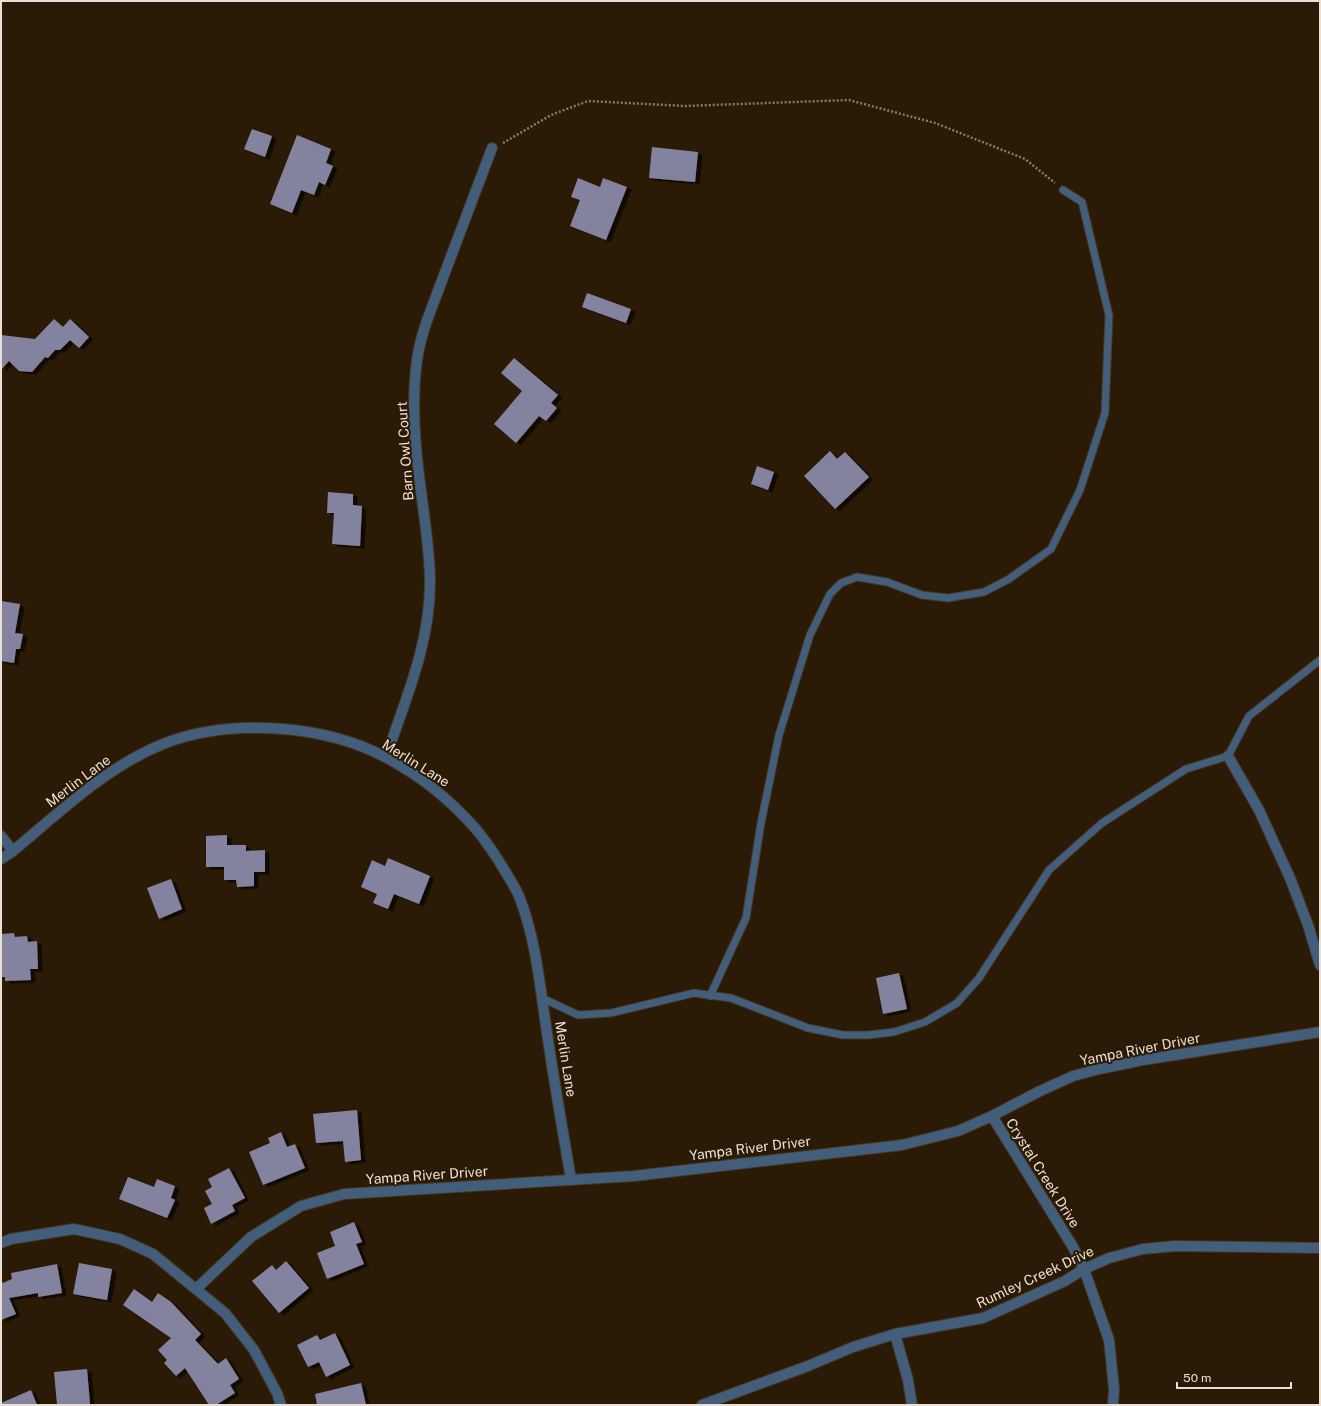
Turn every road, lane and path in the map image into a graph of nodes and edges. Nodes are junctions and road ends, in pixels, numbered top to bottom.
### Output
1 (492, 148) joint
2 (1063, 190) joint
3 (1320, 660) edge
4 (1228, 756) junction
5 (386, 757) junction
6 (1, 836) edge
7 (13, 851) junction
8 (1, 859) edge
9 (1320, 965) edge
10 (710, 996) junction
11 (542, 998) junction
12 (1320, 1032) edge
13 (992, 1116) junction
14 (571, 1180) junction
15 (1, 1243) edge
16 (1320, 1248) edge
17 (1084, 1269) junction
18 (196, 1289) junction
19 (895, 1334) junction
20 (281, 1405) edge
21 (702, 1405) edge
22 (912, 1405) edge
23 (1113, 1405) edge

1 - 2 path
1 - 5 street, Barn Owl Court
2 - 10 lane
3 - 4 lane
4 - 9 street
4 - 10 lane
5 - 7 street, Merlin Lane
5 - 11 street, Merlin Lane
6 - 7 street
7 - 8 street, Merlin Lane
10 - 11 lane
11 - 14 street, Merlin Lane
12 - 13 street, Yampa River Driver
13 - 14 street, Yampa River Driver
13 - 17 street, Crystal Creek Drive
14 - 18 street, Yampa River Driver
15 - 18 street
16 - 17 street, Rumley Creek Drive
17 - 19 street, Rumley Creek Drive
17 - 23 street, Crystal Creek Drive
18 - 20 street
19 - 21 street, Rumley Creek Drive
19 - 22 street

